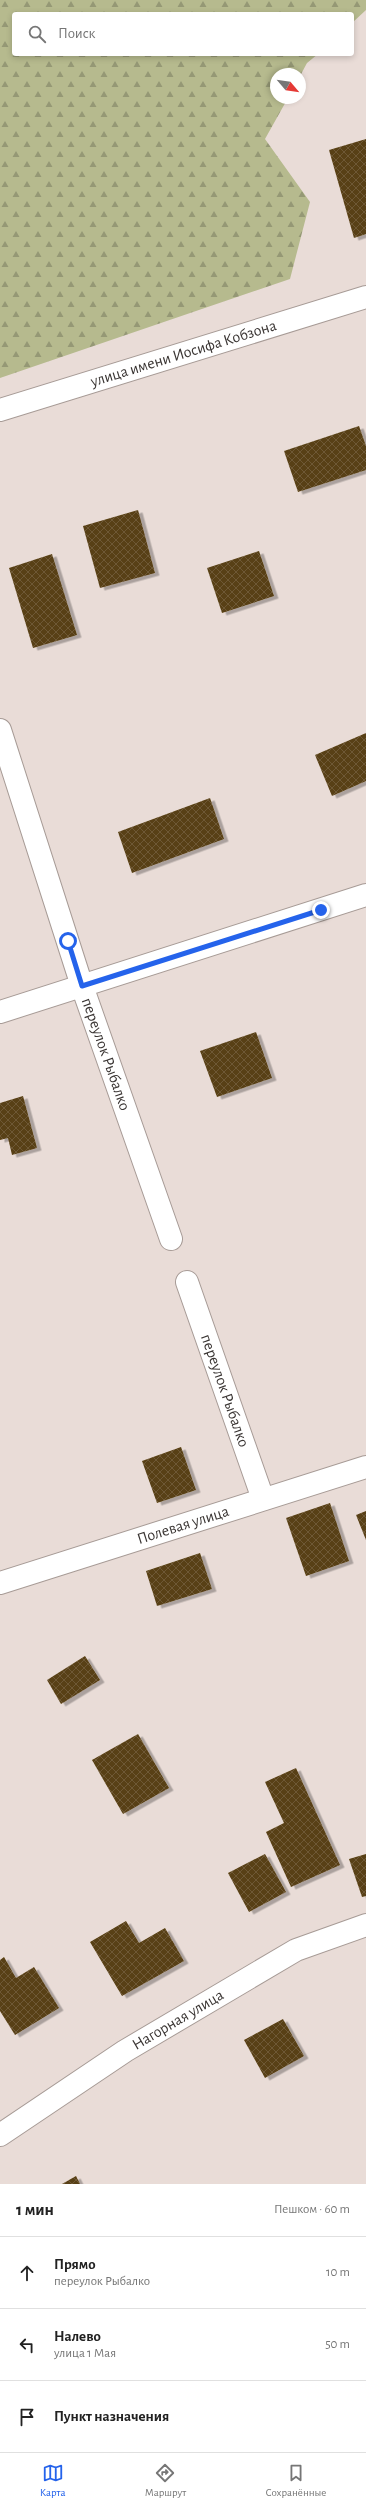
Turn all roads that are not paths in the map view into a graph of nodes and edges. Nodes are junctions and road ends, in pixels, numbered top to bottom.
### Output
1 (366, 297) edge
2 (0, 410) edge
3 (0, 730) edge
4 (366, 895) edge
5 (82, 986) junction
6 (0, 1012) edge
7 (171, 1239) dead end
8 (187, 1282) dead end
9 (366, 1467) edge
10 (263, 1499) junction
11 (0, 1583) edge
12 (366, 1925) edge
13 (0, 2135) edge

1 - 2 street, улица имени Иосифа Кобзона
3 - 5 street, переулок Рыбалко
4 - 5 street
5 - 6 street
5 - 7 street, переулок Рыбалко
8 - 10 street, переулок Рыбалко
9 - 10 street, Полевая улица
10 - 11 street, Полевая улица
12 - 13 street, Нагорная улица

